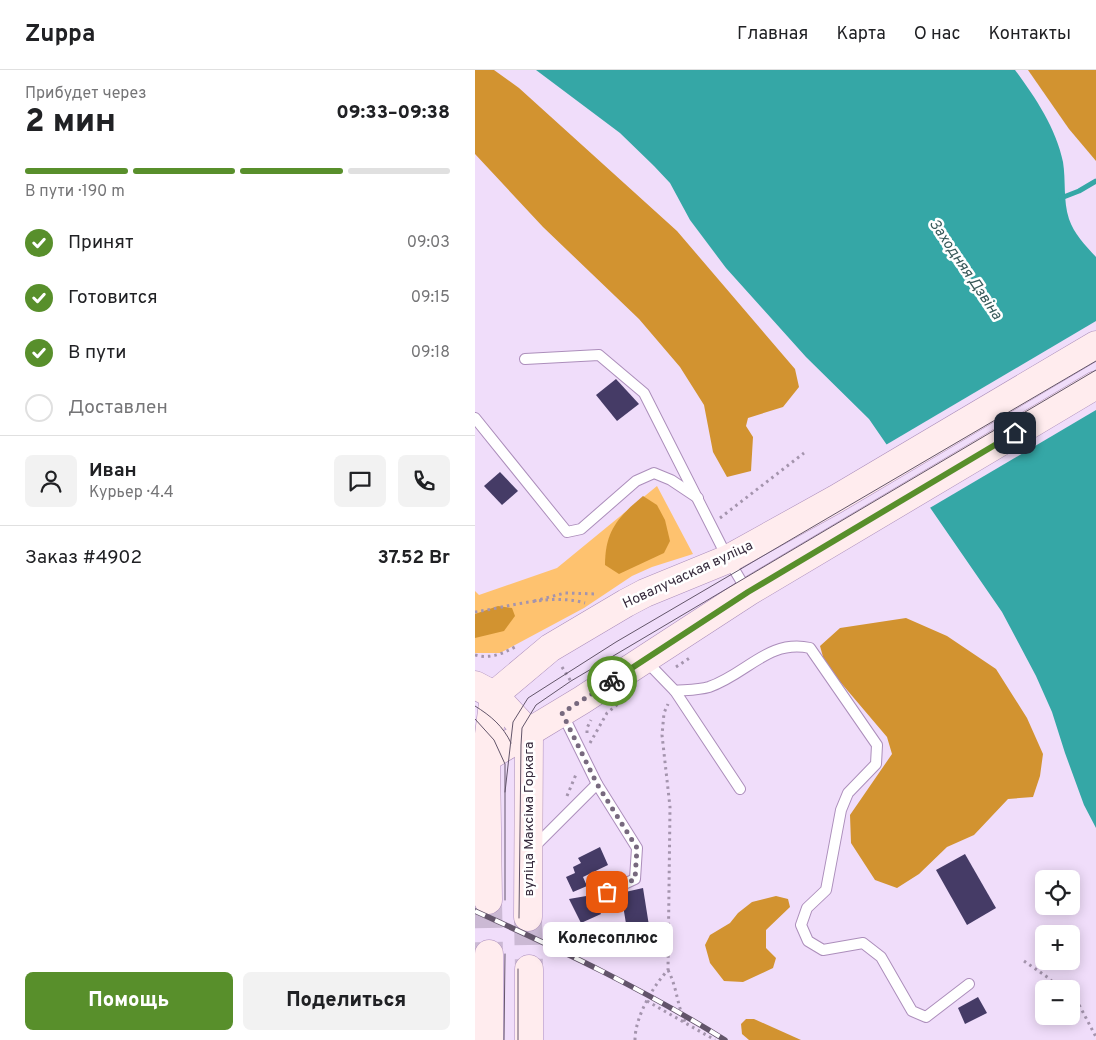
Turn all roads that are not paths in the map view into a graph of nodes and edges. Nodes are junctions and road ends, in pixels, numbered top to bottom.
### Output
1 (1096, 345) edge
2 (525, 359) dead end
3 (1096, 385) edge
4 (475, 418) edge
5 (699, 498) junction
6 (728, 559) junction
7 (748, 592) junction
8 (653, 668) junction
9 (484, 690) edge
10 (675, 691) junction
11 (562, 713) junction
12 (529, 733) junction
13 (480, 751) edge
14 (597, 784) junction
15 (740, 788) dead end
16 (528, 853) junction
17 (607, 892) dead end
18 (488, 900) tunnel mouth
19 (528, 918) tunnel mouth
20 (489, 954) tunnel mouth
21 (529, 969) tunnel mouth
22 (969, 984) dead end
23 (489, 1040) edge
24 (529, 1040) edge

1 - 6 main road, Новалучаская вуліца
2 - 5 lane
3 - 7 main road
4 - 5 lane
5 - 6 lane
6 - 7 lane
6 - 9 main road, Новалучаская вуліца
7 - 8 main road
8 - 10 lane
8 - 11 main road
9 - 12 main road, вуліца Максіма Горкага
9 - 13 main road
10 - 15 lane
10 - 22 lane
11 - 12 main road
11 - 14 lane
12 - 13 main road
12 - 16 main road, вуліца Максіма Горкага
13 - 18 main road
14 - 16 lane
14 - 17 lane
16 - 19 main road, вуліца Максіма Горкага
20 - 23 main road
21 - 24 main road

